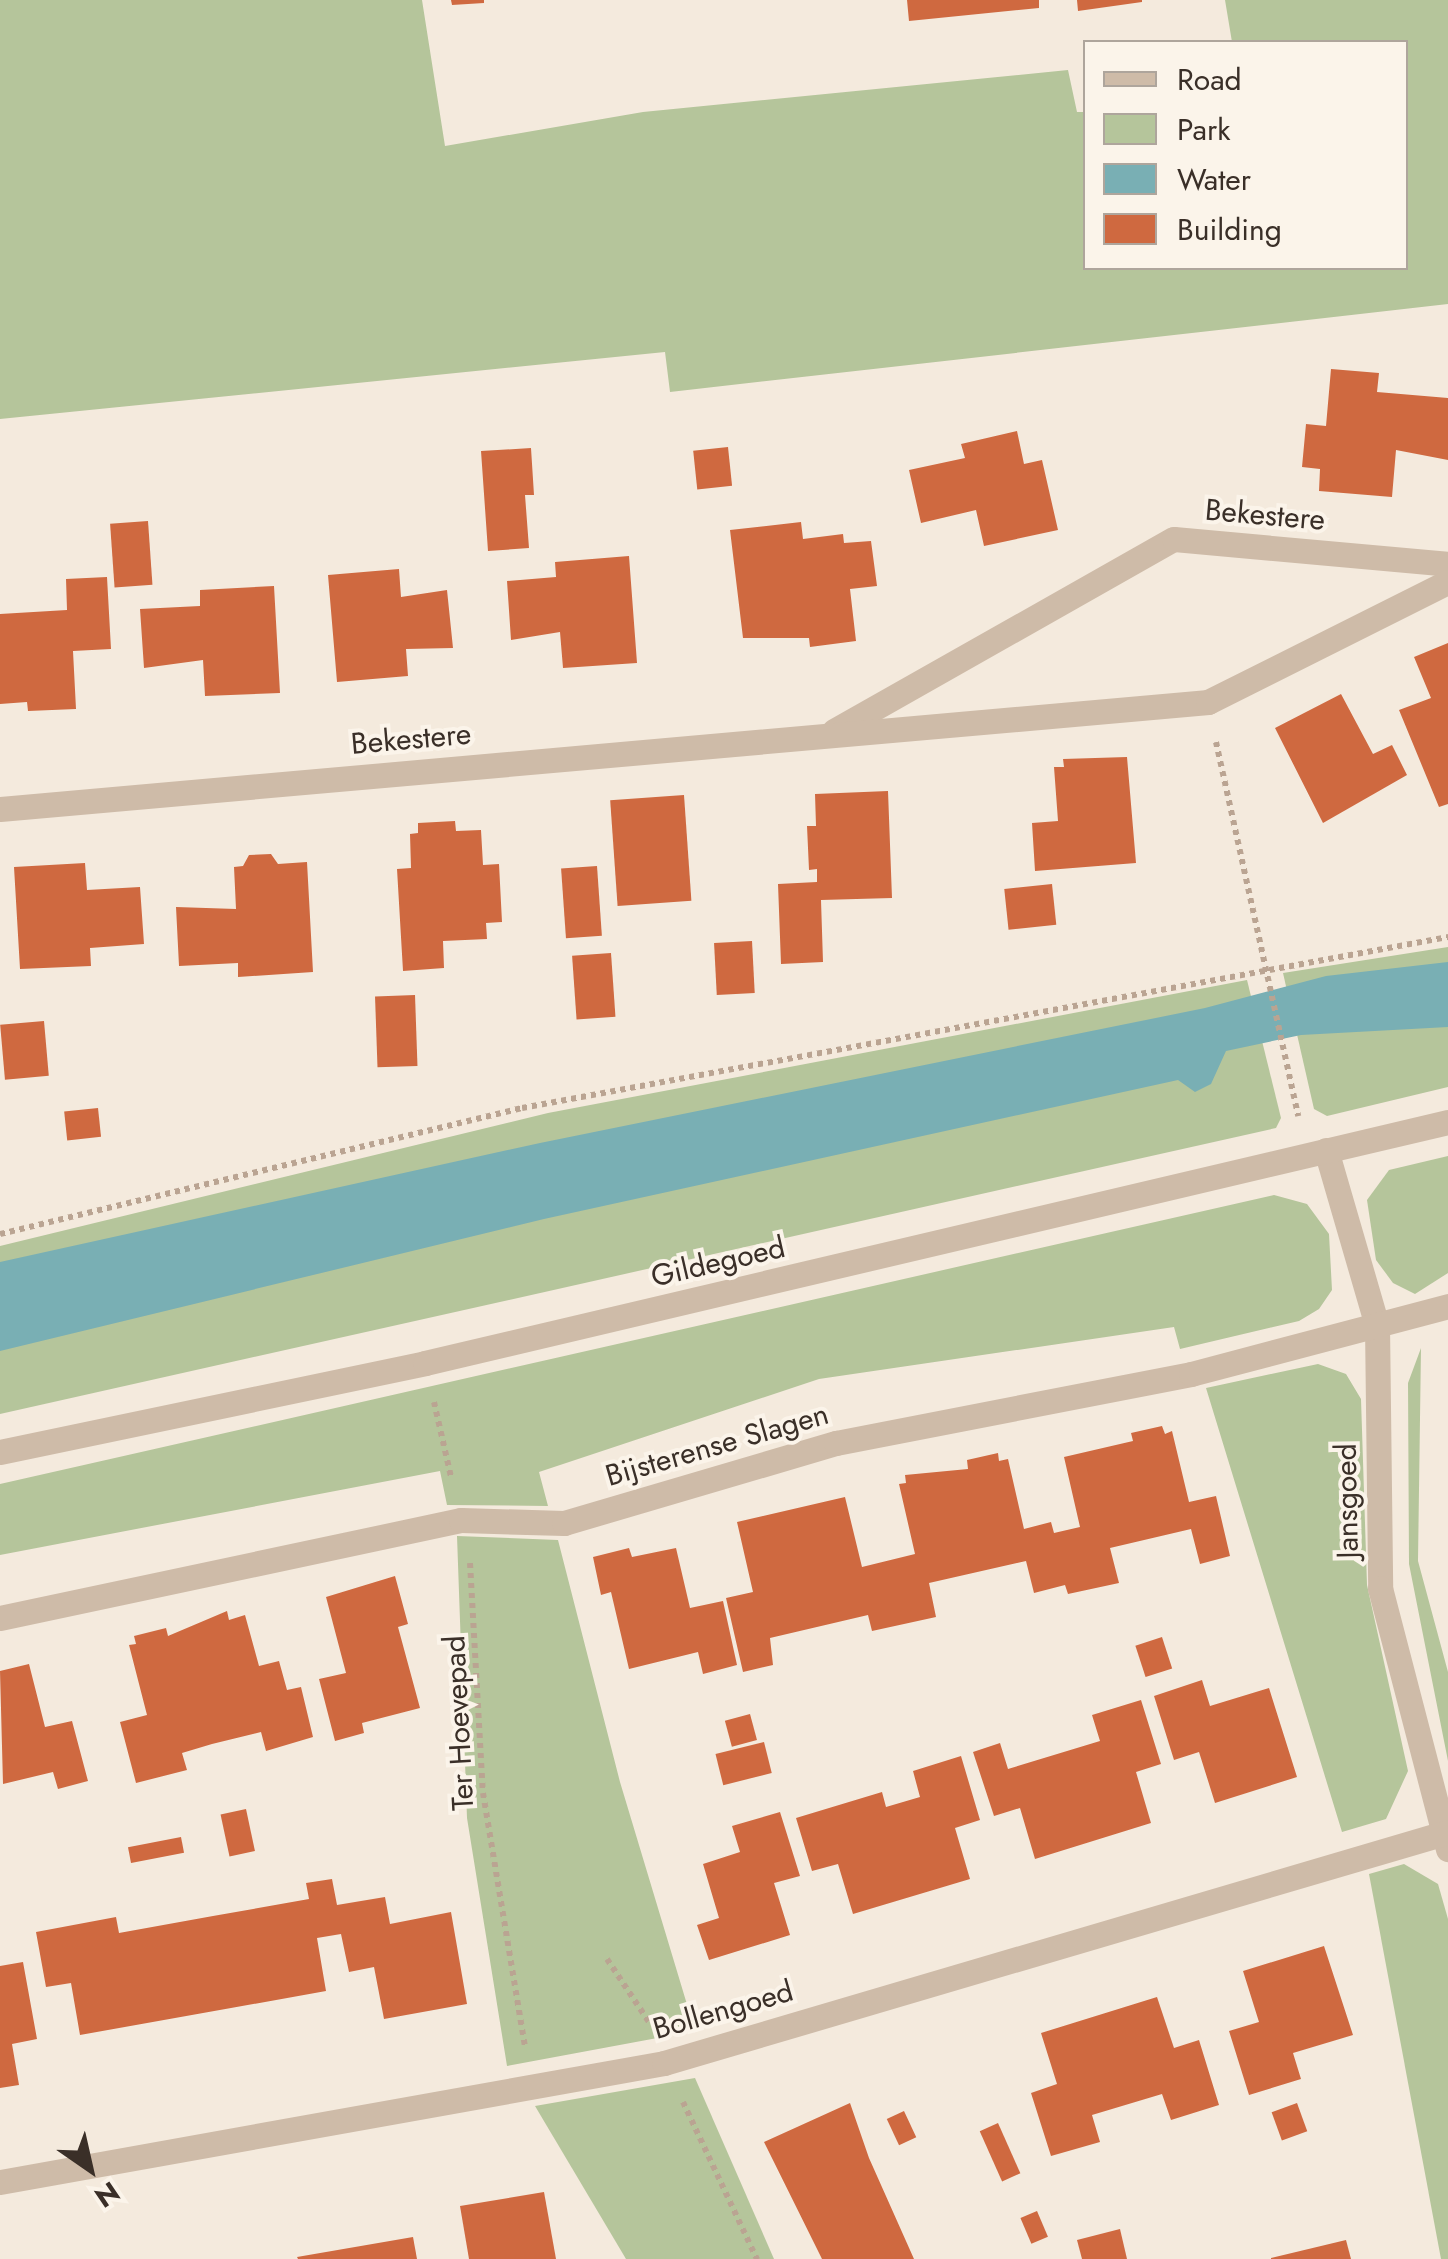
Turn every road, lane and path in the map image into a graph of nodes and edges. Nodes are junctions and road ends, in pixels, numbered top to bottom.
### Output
1 (1448, 564) edge
2 (1448, 582) edge
3 (1208, 702) junction
4 (827, 735) junction
5 (0, 809) edge
6 (1448, 937) edge
7 (1263, 966) junction
8 (1291, 1091) dead end
9 (1448, 1122) edge
10 (1326, 1150) junction
11 (0, 1234) edge
12 (1448, 1306) edge
13 (1377, 1326) junction
14 (425, 1364) junction
15 (0, 1452) edge
16 (461, 1520) junction
17 (0, 1618) edge
18 (1446, 1838) edge
19 (607, 1959) dead end
20 (664, 2063) junction
21 (532, 2082) junction
22 (0, 2182) edge
23 (757, 2259) edge

1 - 4 street, Bekestere
2 - 3 street, Bekestere
3 - 4 street, Bekestere
3 - 7 path
4 - 5 street, Bekestere
6 - 7 path
7 - 8 path
7 - 11 path
9 - 10 street, Gildegoed
10 - 13 street, Jansgoed
10 - 14 street, Gildegoed
12 - 13 street, Bijsterense Slagen
13 - 16 street, Bijsterense Slagen
13 - 18 street, Jansgoed
14 - 15 street, Gildegoed
14 - 16 path, Ter Hoevepad
16 - 17 street, Bijsterense Slagen
16 - 21 path, Ter Hoevepad
18 - 20 street, Bollengoed
19 - 20 path
20 - 21 street, Bollengoed
20 - 23 path
21 - 22 street, Bollengoed

